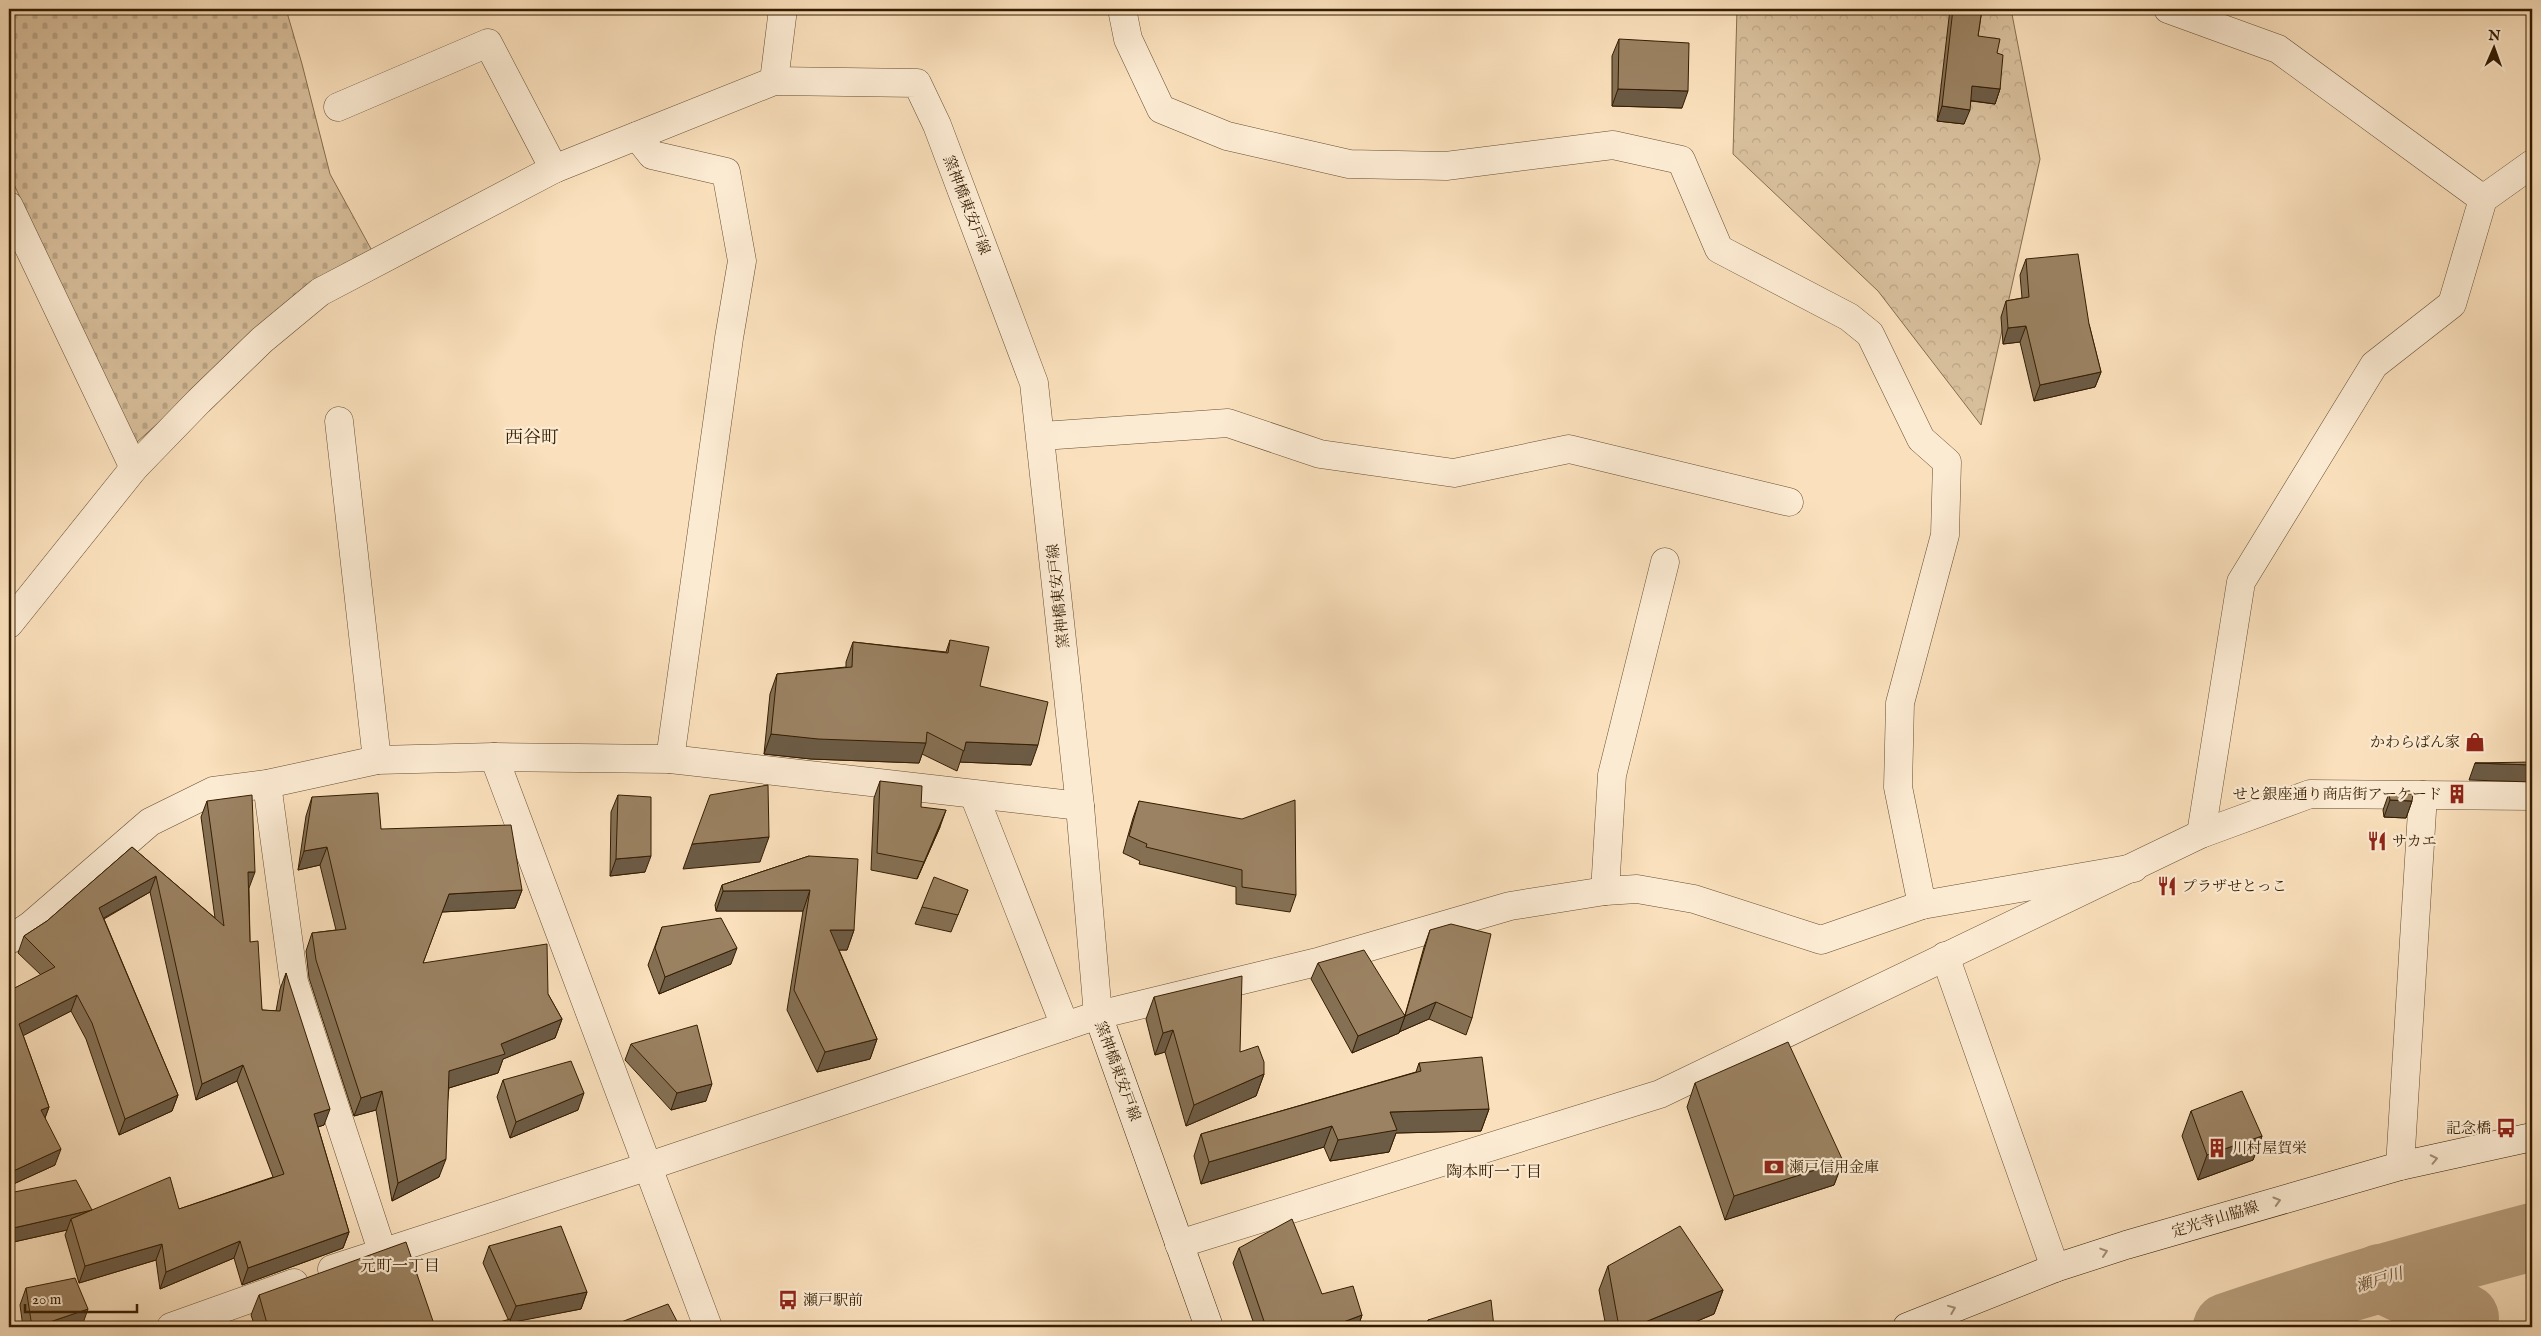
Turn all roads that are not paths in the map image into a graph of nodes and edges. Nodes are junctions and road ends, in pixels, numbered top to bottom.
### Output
1 (784, 9) edge
2 (1122, 9) edge
3 (2168, 9) edge
4 (774, 81) junction
5 (338, 107) dead end
6 (637, 136) junction
7 (2532, 164) edge
8 (554, 169) junction
9 (2484, 199) junction
10 (9, 206) edge
11 (339, 421) dead end
12 (1042, 436) junction
13 (134, 468) junction
14 (1789, 502) dead end
15 (1665, 562) dead end
16 (9, 624) edge
17 (494, 757) junction
18 (377, 760) junction
19 (670, 760) junction
20 (267, 784) junction
21 (974, 795) junction
22 (2423, 795) junction
23 (2532, 796) edge
24 (1080, 806) junction
25 (2201, 834) junction
26 (2134, 868) junction
27 (1605, 891) junction
28 (1922, 905) junction
29 (9, 940) edge
30 (1944, 956) junction
31 (1098, 1015) junction
32 (1065, 1026) junction
33 (2532, 1137) edge
34 (2400, 1166) junction
35 (646, 1167) junction
36 (1179, 1244) junction
37 (382, 1251) junction
38 (2055, 1268) junction
39 (171, 1327) edge
40 (708, 1327) edge
41 (1209, 1327) edge
42 (1907, 1327) edge

1 - 4 street
2 - 28 street
3 - 9 street
4 - 6 street
4 - 12 street, 窯神橋東安戸線
5 - 8 street
6 - 8 street
6 - 19 street
7 - 9 street
8 - 13 street
9 - 25 street
10 - 13 street
11 - 18 street
12 - 14 street
12 - 24 street, 窯神橋東安戸線
13 - 16 street
15 - 27 street
17 - 18 street
17 - 19 street
17 - 35 street
18 - 20 street
19 - 21 street
20 - 29 street
20 - 37 street
21 - 24 street
21 - 32 street
22 - 23 street
22 - 25 street
22 - 34 street
24 - 31 street, 窯神橋東安戸線
25 - 26 street
26 - 28 street
26 - 30 street
27 - 28 street
27 - 31 street
30 - 36 street
30 - 38 street
31 - 32 street
31 - 36 street, 窯神橋東安戸線
32 - 35 street
34 -> 33 street, 定光寺山脇線
38 -> 34 street, 定光寺山脇線
35 - 37 street
35 - 40 street
36 - 41 street, 窯神橋東安戸線
37 - 39 street
42 -> 38 street, 定光寺山脇線

